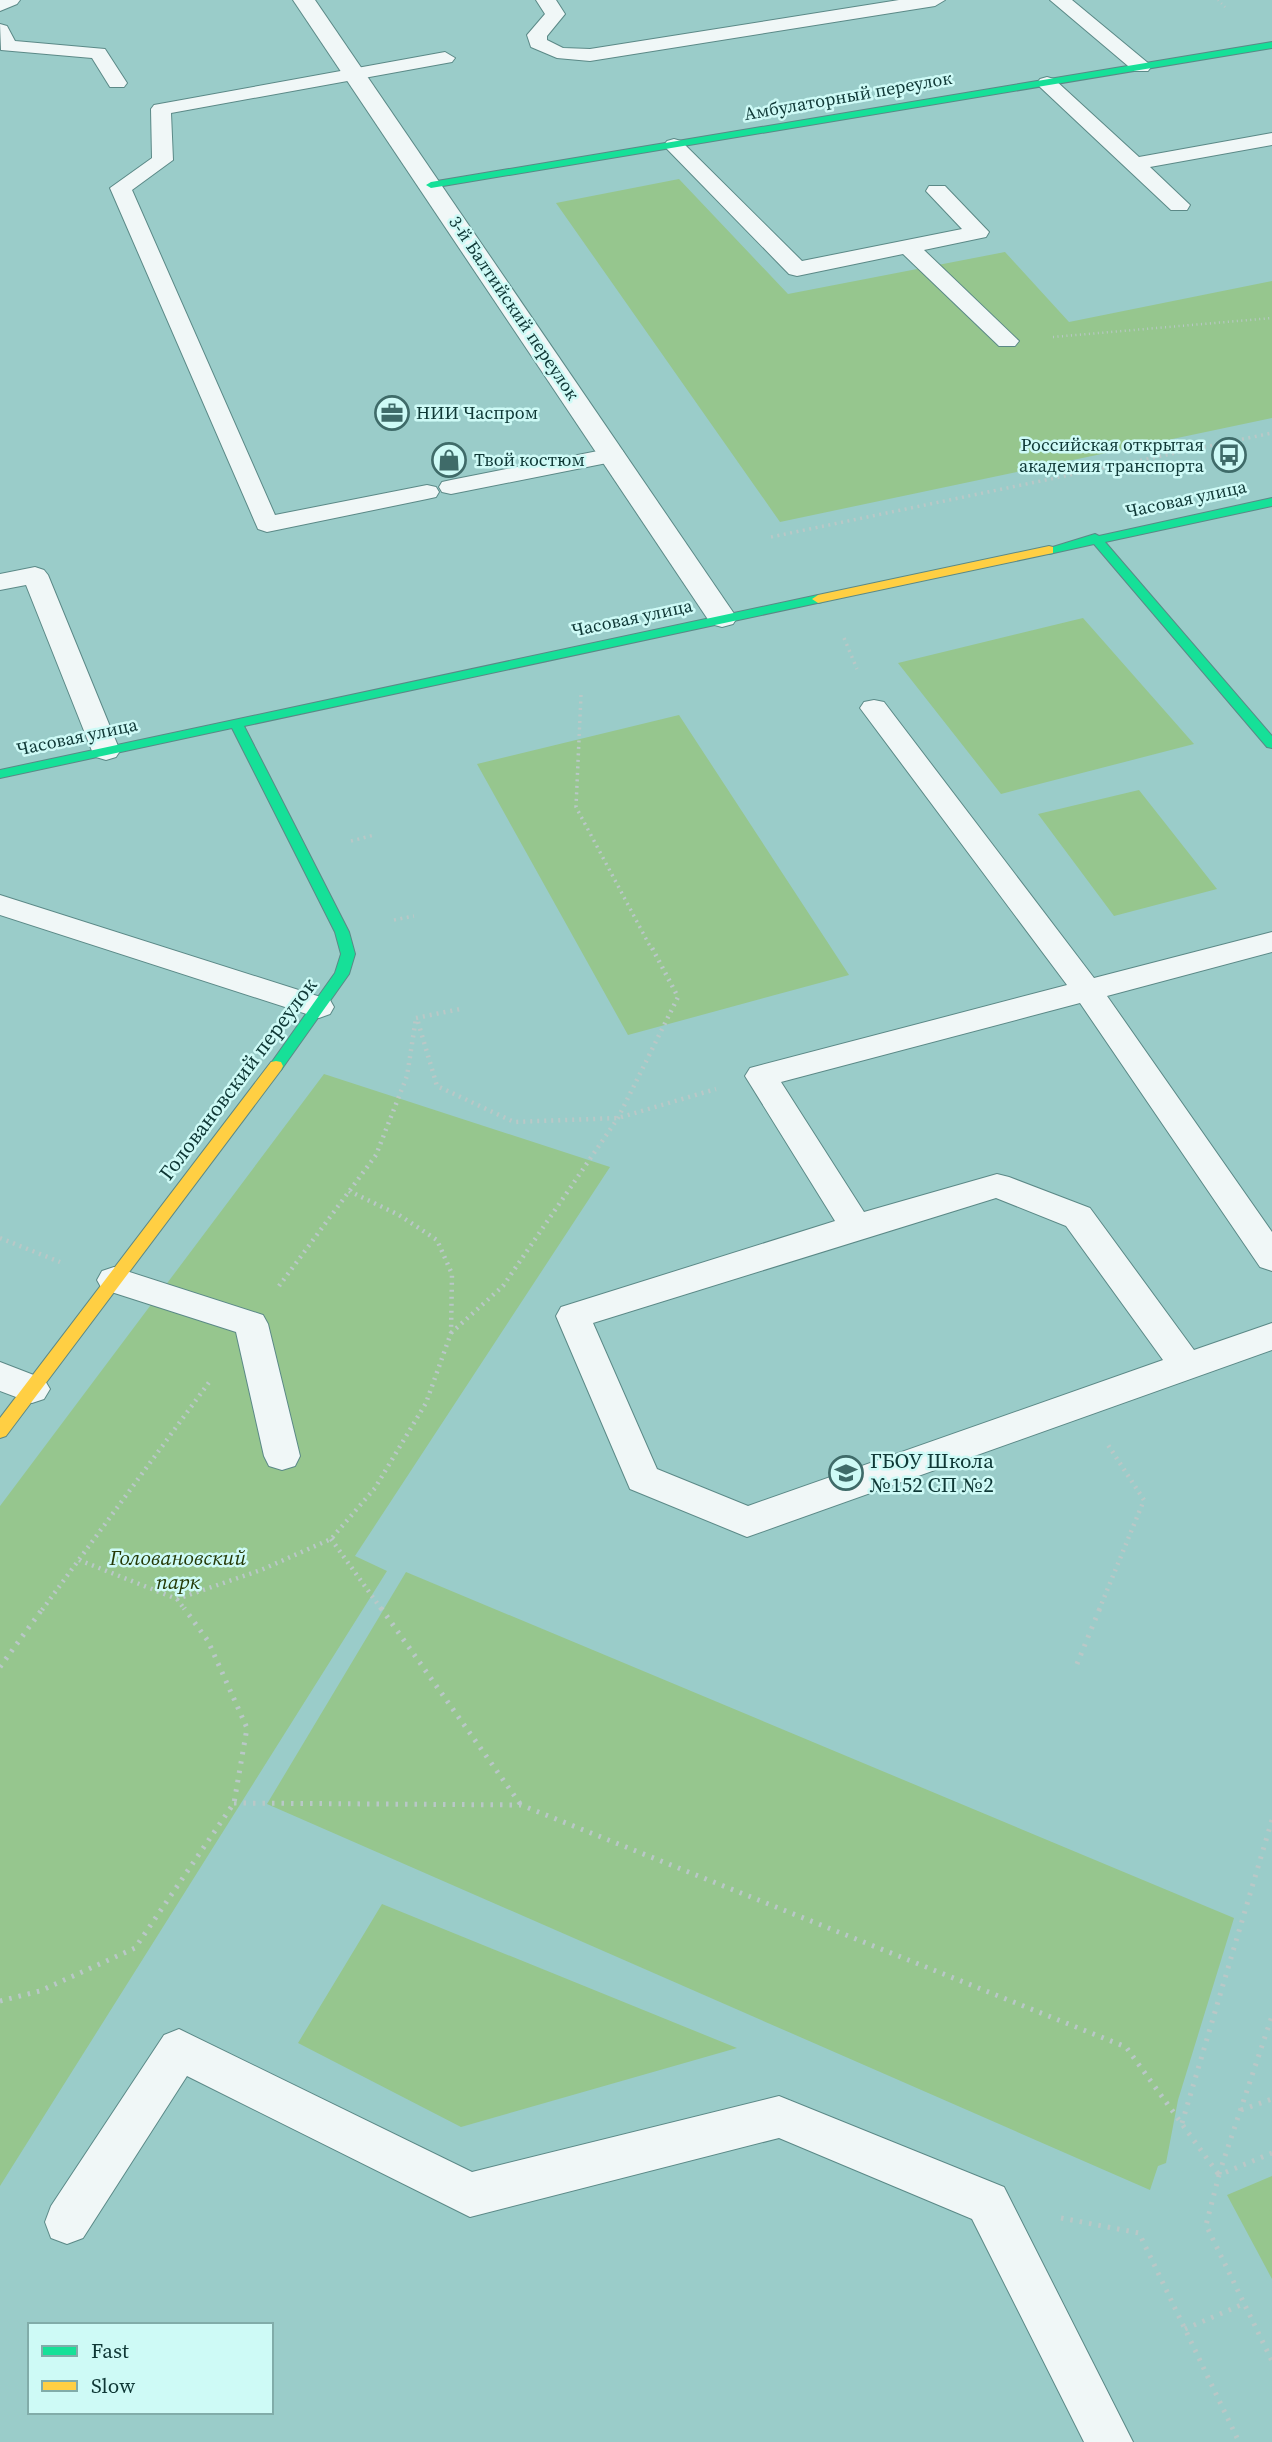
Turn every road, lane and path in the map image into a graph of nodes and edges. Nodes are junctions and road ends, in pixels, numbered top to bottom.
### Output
1 (10, 0) edge
2 (304, 0) edge
3 (546, 0) edge
4 (935, 0) edge
5 (1060, 0) edge
6 (1218, 0) edge
7 (0, 5) edge
8 (1215, 10) dead end
9 (0, 30) edge
10 (1272, 45) edge
11 (445, 58) dead end
12 (1141, 67) junction
13 (355, 75) junction
14 (117, 83) dead end
15 (1046, 83) junction
16 (1272, 139) edge
17 (674, 145) junction
18 (1134, 163) junction
19 (431, 185) junction
20 (937, 191) dead end
21 (1179, 205) dead end
22 (909, 247) junction
23 (1272, 318) edge
24 (1007, 341) joint
25 (1272, 433) edge
26 (613, 455) junction
27 (1272, 502) edge
28 (771, 537) dead end
29 (1095, 538) junction
30 (0, 582) edge
31 (722, 618) junction
32 (582, 687) dead end
33 (874, 708) dead end
34 (236, 723) junction
35 (1272, 744) edge
36 (106, 751) junction
37 (0, 774) edge
38 (0, 905) edge
39 (1272, 942) edge
40 (1086, 989) junction
41 (319, 1007) junction
42 (460, 1009) dead end
43 (761, 1076) junction
44 (618, 1118) junction
45 (856, 1227) junction
46 (1272, 1258) edge
47 (114, 1280) junction
48 (452, 1334) dead end
49 (1272, 1336) edge
50 (1185, 1364) junction
51 (0, 1376) edge
52 (32, 1389) junction
53 (1080, 1404) junction
54 (0, 1431) edge
55 (282, 1456) dead end
56 (331, 1539) dead end
57 (177, 1599) dead end
58 (1077, 1664) dead end
59 (234, 1803) junction
60 (521, 1805) junction
61 (1272, 1820) edge
62 (0, 2001) edge
63 (1272, 2016) edge
64 (1272, 2099) edge
65 (1240, 2111) junction
66 (1182, 2123) junction
67 (1272, 2153) edge
68 (1219, 2175) junction
69 (67, 2222) dead end
70 (1139, 2233) dead end
71 (1243, 2304) junction
72 (1185, 2329) junction
73 (1272, 2361) edge
74 (1109, 2442) edge
75 (1239, 2442) edge

1 - 7 lane
2 - 13 street, 3-й Балтийский переулок
3 - 4 lane
5 - 12 lane
6 - 8 path
9 - 14 lane
10 - 12 street, Амбулаторный переулок
11 - 13 lane
12 - 15 street, Амбулаторный переулок
13 - 19 street, 3-й Балтийский переулок
13 - 26 lane
15 - 17 street, Амбулаторный переулок
15 - 18 lane
16 - 18 lane
17 - 19 street, Амбулаторный переулок
17 - 22 lane
18 - 21 lane
19 - 26 street, 3-й Балтийский переулок
20 - 22 lane
22 - 24 lane
23 - 24 path
25 - 28 path
26 - 31 street, 3-й Балтийский переулок
27 - 29 street, Часовая улица
29 - 31 street, Часовая улица
29 - 35 street
30 - 36 lane
31 - 34 street, Часовая улица
32 - 44 path
33 - 40 lane
34 - 36 street, Часовая улица
34 - 41 street, Головановский переулок
36 - 37 street, Часовая улица
38 - 41 lane
39 - 40 lane
40 - 43 lane
40 - 46 lane
41 - 47 street, Головановский переулок
42 - 44 path
43 - 44 path
43 - 45 lane
44 - 48 path
45 - 50 lane
45 - 53 lane
47 - 52 street, Головановский переулок
47 - 55 lane
49 - 50 lane
50 - 53 lane
51 - 52 lane
52 - 54 street, Головановский переулок
53 - 58 path
56 - 60 path
57 - 59 path
59 - 60 path
59 - 62 path
60 - 66 path
61 - 66 path
63 - 65 path
64 - 65 path
65 - 68 path
66 - 68 path
67 - 68 path
68 - 71 path
69 - 74 lane
70 - 72 path
71 - 72 path
71 - 73 path
72 - 75 path

